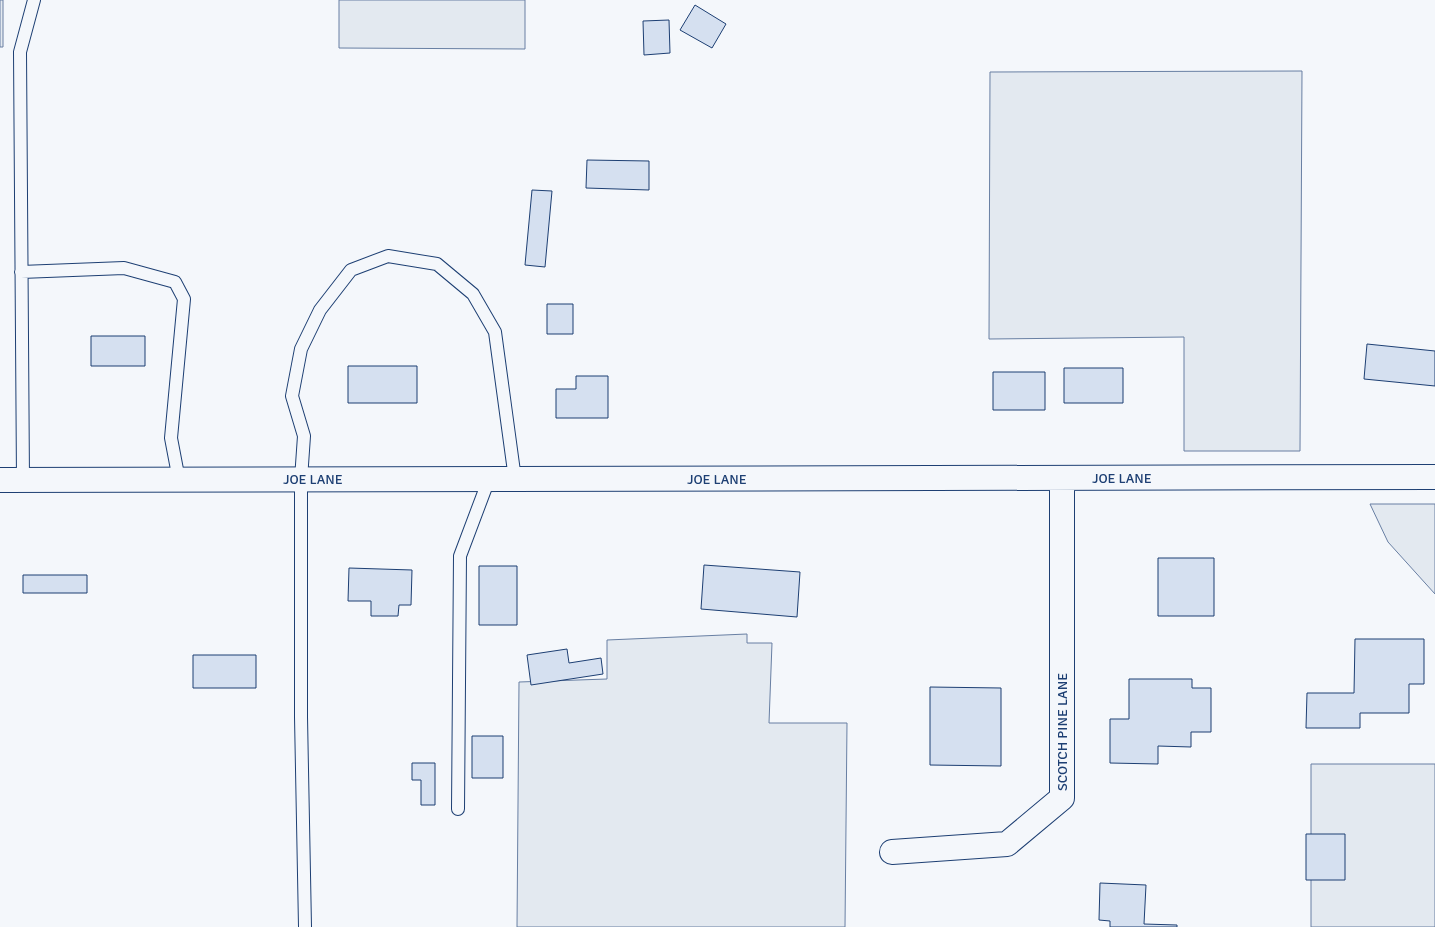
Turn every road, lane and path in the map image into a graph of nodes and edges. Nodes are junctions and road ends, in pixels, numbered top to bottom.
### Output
1 (34, 0) edge
2 (21, 272) junction
3 (1435, 477) edge
4 (1062, 478) junction
5 (301, 479) junction
6 (489, 479) junction
7 (515, 479) junction
8 (12, 480) edge
9 (180, 480) junction
10 (458, 809) dead end
11 (892, 852) dead end
12 (304, 927) edge

1 - 2 lane
2 - 8 lane
2 - 9 lane
3 - 4 street, JOE LANE
4 - 7 street, JOE LANE
4 - 11 street, SCOTCH PINE LANE
5 - 6 street, JOE LANE
5 - 7 lane
5 - 9 street, JOE LANE
5 - 12 lane
6 - 7 street, JOE LANE
6 - 10 lane
8 - 9 street, JOE LANE

